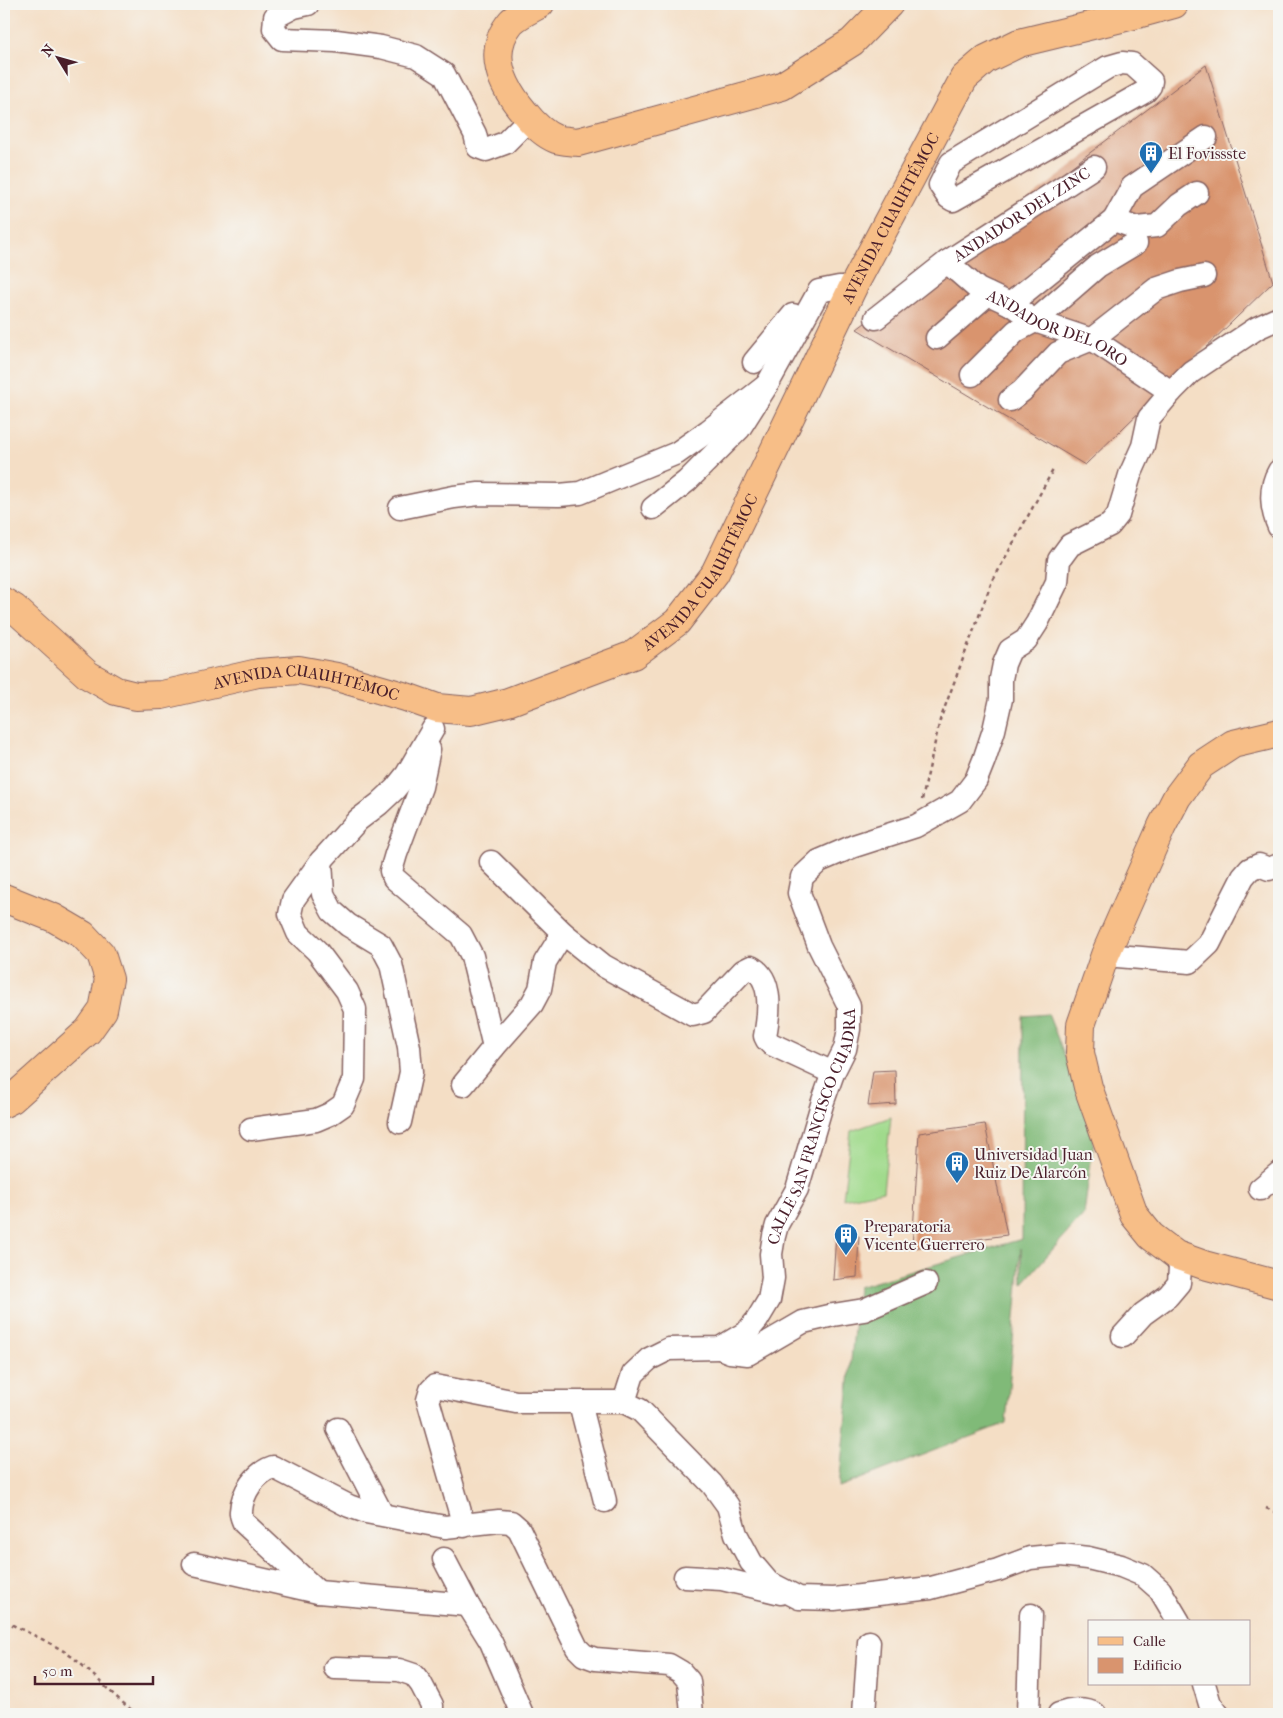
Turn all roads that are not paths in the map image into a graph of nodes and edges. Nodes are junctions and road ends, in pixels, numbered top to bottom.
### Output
1 (308, 4) edge
2 (540, 4) edge
3 (889, 4) edge
4 (1174, 4) edge
5 (530, 118) junction
6 (1206, 137) dead end
7 (1094, 167) dead end
8 (908, 185) junction
9 (940, 185) junction
10 (1197, 193) dead end
11 (1114, 220) junction
12 (1136, 244) dead end
13 (947, 262) junction
14 (1204, 276) dead end
15 (853, 287) junction
16 (819, 291) junction
17 (988, 294) junction
18 (1010, 304) junction
19 (876, 318) dead end
20 (1279, 318) edge
21 (1035, 322) junction
22 (937, 338) dead end
23 (1092, 339) junction
24 (754, 362) dead end
25 (972, 375) dead end
26 (767, 386) junction
27 (1171, 392) junction
28 (1010, 400) dead end
29 (1279, 471) edge
30 (400, 508) dead end
31 (653, 508) dead end
32 (1279, 527) edge
33 (4, 602) edge
34 (435, 718) junction
35 (1279, 733) edge
36 (321, 861) junction
37 (491, 862) dead end
38 (1276, 870) edge
39 (4, 898) edge
40 (563, 933) junction
41 (1105, 955) junction
42 (494, 1047) junction
43 (833, 1073) junction
44 (463, 1085) dead end
45 (4, 1103) edge
46 (400, 1122) dead end
47 (251, 1129) dead end
48 (1279, 1173) edge
49 (1260, 1189) dead end
50 (1176, 1255) junction
51 (926, 1283) dead end
52 (1279, 1285) edge
53 (1123, 1336) dead end
54 (720, 1348) junction
55 (624, 1402) junction
56 (580, 1403) junction
57 (338, 1428) dead end
58 (605, 1501) dead end
59 (382, 1514) junction
60 (464, 1526) junction
61 (444, 1558) dead end
62 (194, 1564) dead end
63 (685, 1577) dead end
64 (318, 1592) junction
65 (799, 1598) junction
66 (468, 1605) junction
67 (1031, 1615) dead end
68 (1178, 1620) edge
69 (868, 1642) dead end
70 (335, 1668) dead end
71 (1094, 1713) edge
72 (432, 1714) edge
73 (522, 1714) edge
74 (692, 1714) edge
75 (864, 1714) edge
76 (1028, 1714) edge
77 (1059, 1714) edge

1 - 5 street
2 - 5 main road
3 - 5 main road
4 - 8 main road, AVENIDA CUAUHTÉMOC
6 - 11 street
7 - 13 street, ANDADOR DEL ZINC
8 - 9 street
8 - 15 main road, AVENIDA CUAUHTÉMOC
9 - 9 street
10 - 11 street
11 - 18 street
12 - 21 street
13 - 17 street, ANDADOR DEL ORO
13 - 19 street, ANDADOR DEL ZINC
14 - 23 street
15 - 16 street
15 - 34 main road, AVENIDA CUAUHTÉMOC
16 - 24 street
16 - 26 street
17 - 18 street, ANDADOR DEL ORO
17 - 22 street
18 - 21 street, ANDADOR DEL ORO
20 - 27 street, CALLE SAN FRANCISCO CUADRA
21 - 23 street, ANDADOR DEL ORO
21 - 25 street
23 - 27 street, ANDADOR DEL ORO
23 - 28 street
26 - 30 street
26 - 31 street
27 - 43 street, CALLE SAN FRANCISCO CUADRA
29 - 32 street
33 - 34 main road, AVENIDA CUAUHTÉMOC
34 - 36 street
34 - 42 street
35 - 41 main road
36 - 46 street
36 - 47 street
37 - 40 street
38 - 41 street
39 - 45 main road
40 - 42 street
40 - 43 street
41 - 50 main road
42 - 44 street
43 - 54 street, CALLE SAN FRANCISCO CUADRA
48 - 49 street
50 - 52 main road
50 - 53 street
51 - 54 street
54 - 55 street, CALLE SAN FRANCISCO CUADRA
55 - 56 street
55 - 65 street
56 - 58 street
56 - 60 street
57 - 59 street
59 - 60 street
59 - 64 street
60 - 74 street
61 - 66 street
62 - 64 street
63 - 65 street
64 - 66 street
65 - 68 street
66 - 73 street
67 - 76 street
69 - 75 street
70 - 72 street
71 - 77 street

